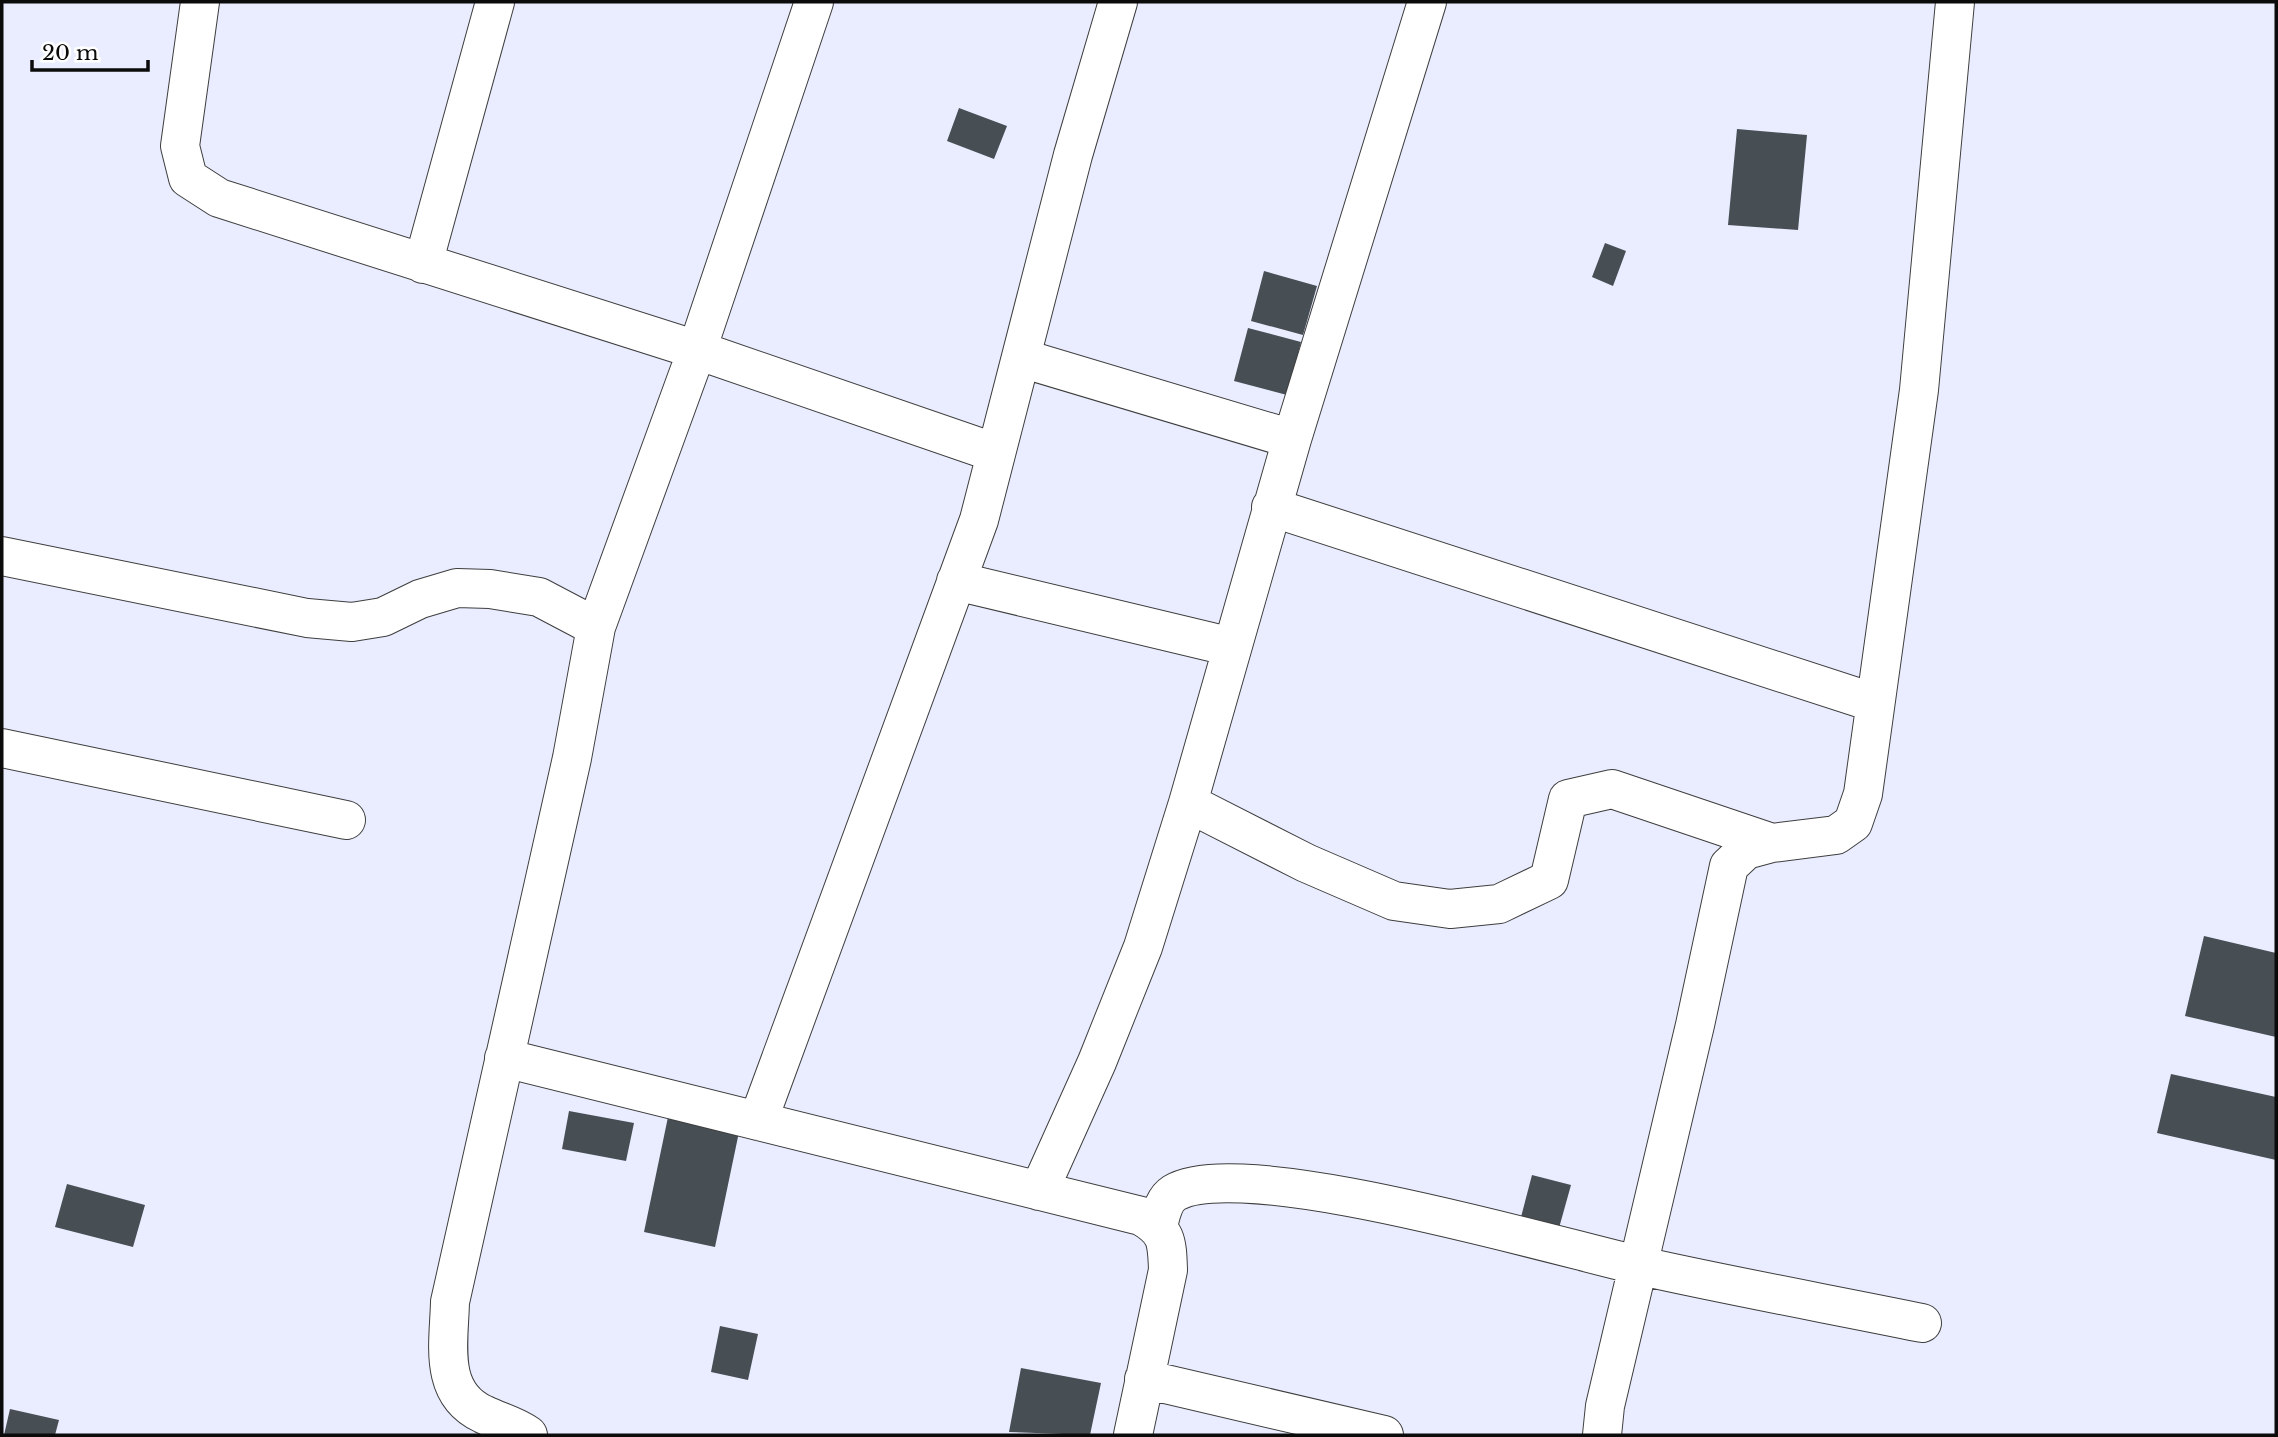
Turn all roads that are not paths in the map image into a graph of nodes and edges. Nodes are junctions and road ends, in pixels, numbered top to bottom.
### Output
1 (200, 2) edge
2 (495, 2) edge
3 (814, 2) edge
4 (1118, 2) edge
5 (1427, 2) edge
6 (1955, 2) edge
7 (423, 264) junction
8 (697, 350) junction
9 (1021, 358) junction
10 (1292, 439) junction
11 (996, 453) junction
12 (1271, 508) junction
13 (2, 556) edge
14 (956, 581) junction
15 (596, 626) junction
16 (1232, 647) junction
17 (1875, 703) junction
18 (2, 748) edge
19 (1188, 803) junction
20 (346, 820) dead end
21 (1772, 843) junction
22 (504, 1059) junction
23 (758, 1121) junction
24 (1039, 1191) junction
25 (1158, 1226) junction
26 (1640, 1266) junction
27 (1922, 1323) dead end
28 (1144, 1379) junction
29 (528, 1435) edge
30 (1133, 1435) edge
31 (1384, 1435) edge
32 (1602, 1435) edge

1 - 7 street
2 - 7 street
3 - 8 street
4 - 9 street
5 - 10 street
6 - 17 street
7 - 8 street
8 - 11 street
8 - 15 street
9 - 10 street
9 - 11 street
10 - 12 street
11 - 14 street
12 - 16 street
12 - 17 street
13 - 15 street
14 - 16 street
14 - 23 street
15 - 22 street
16 - 19 street
17 - 21 street
18 - 20 street
19 - 21 street
19 - 24 street
21 - 26 street
22 - 23 street
22 - 29 street
23 - 24 street
24 - 25 street
25 - 26 street
25 - 28 street
26 - 27 street
26 - 32 street
28 - 30 street
28 - 31 street

